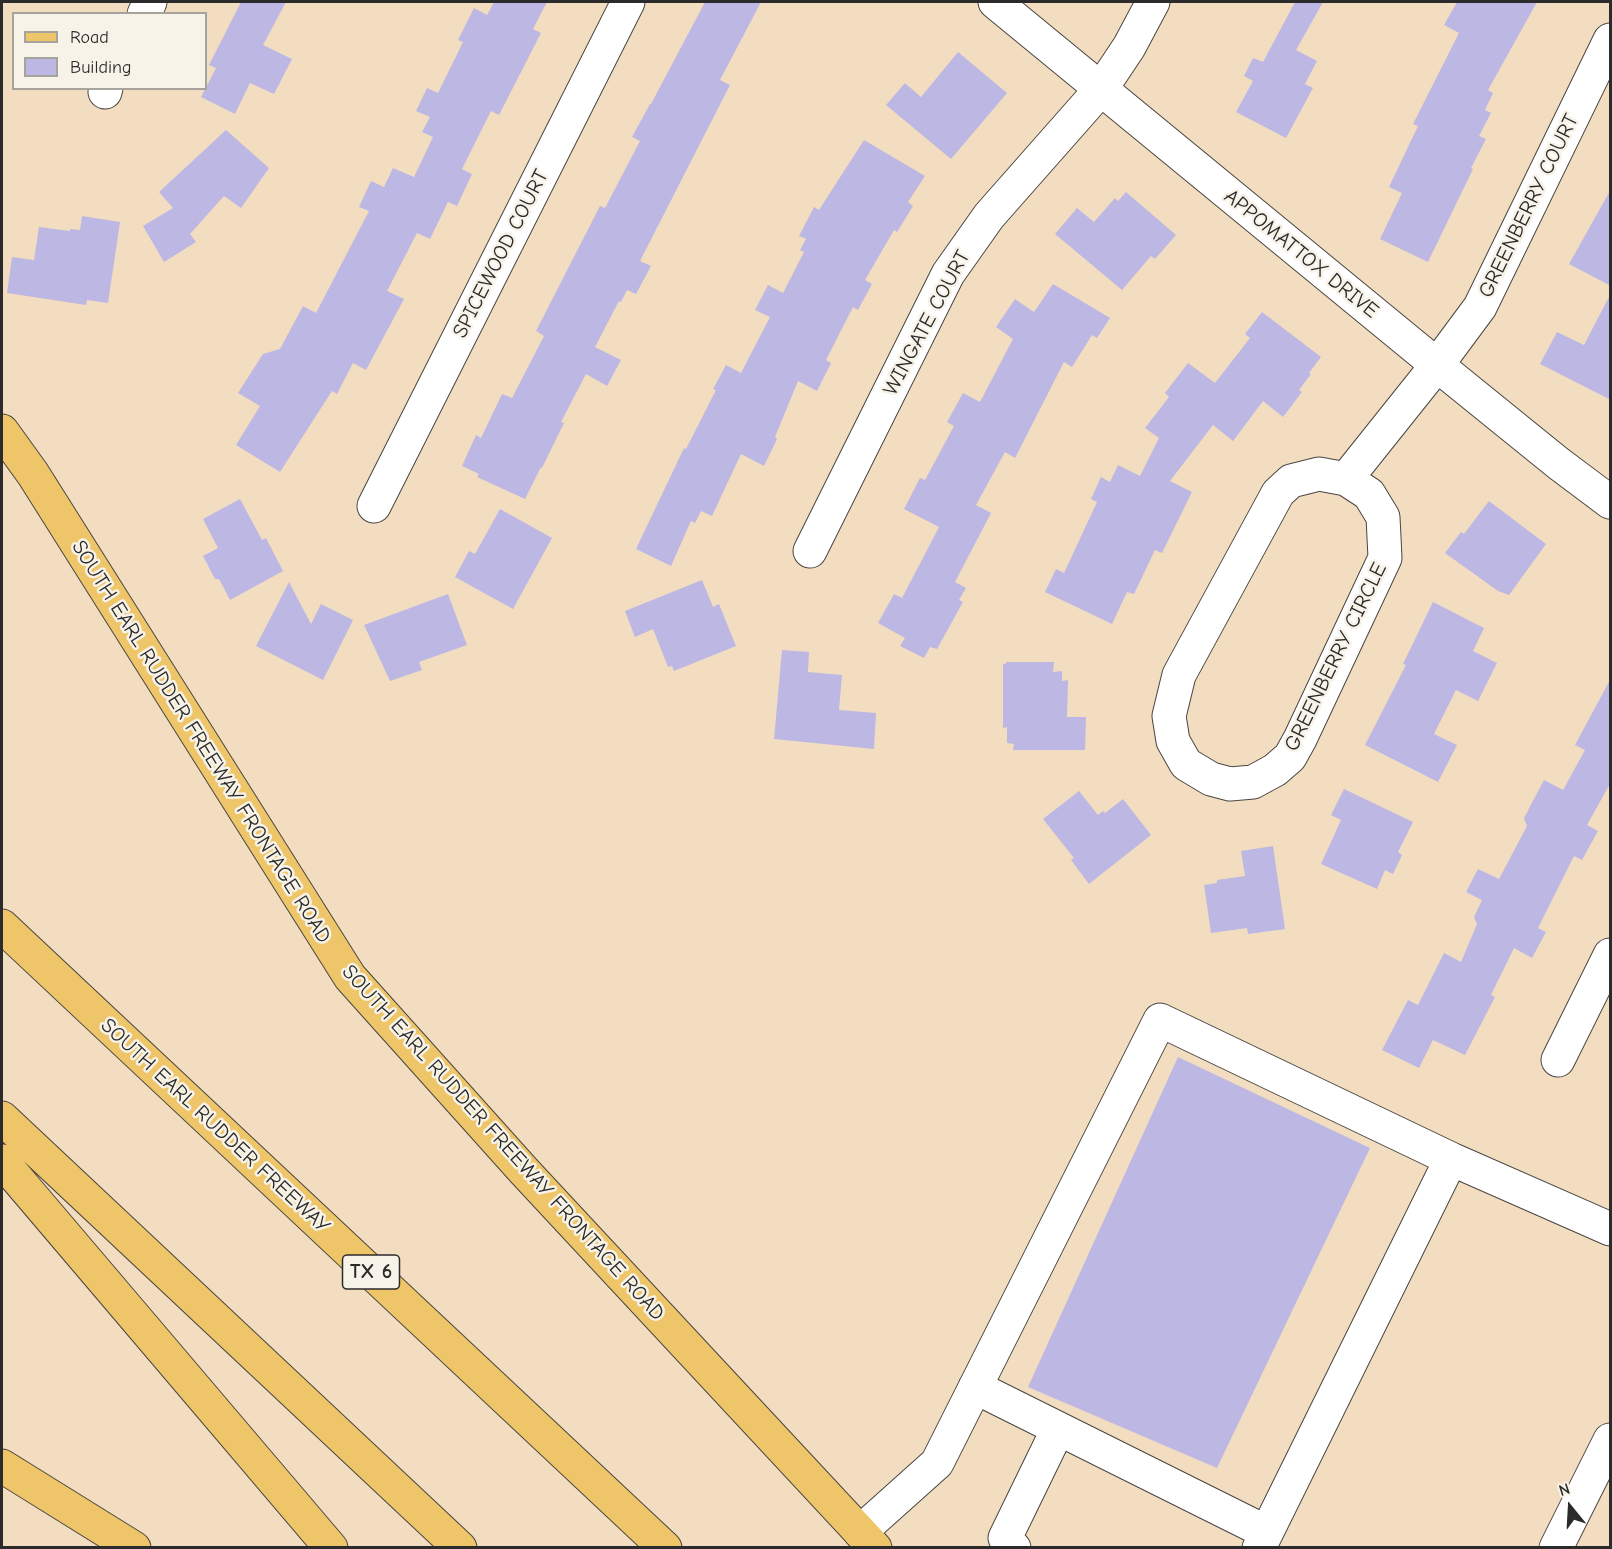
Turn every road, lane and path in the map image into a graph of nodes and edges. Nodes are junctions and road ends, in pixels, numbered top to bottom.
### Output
1 (628, 2) edge
2 (995, 2) edge
3 (1153, 2) edge
4 (1611, 40) edge
5 (1101, 89) junction
6 (1437, 365) junction
7 (2, 431) edge
8 (1346, 479) junction
9 (1611, 502) edge
10 (374, 506) dead end
11 (810, 551) dead end
12 (2, 926) edge
13 (1611, 956) edge
14 (1558, 1060) dead end
15 (2, 1118) edge
16 (1451, 1159) junction
17 (2, 1161) edge
18 (1611, 1228) edge
19 (975, 1387) junction
20 (1058, 1429) junction
21 (1611, 1440) edge
22 (2, 1466) edge
23 (867, 1540) edge
24 (1262, 1540) edge
25 (134, 1548) edge
26 (331, 1548) edge
27 (460, 1548) edge
28 (665, 1548) edge
29 (1014, 1548) edge
30 (1557, 1548) edge

1 - 10 street, SPICEWOOD COURT
2 - 5 street, APPOMATTOX DRIVE
3 - 5 street, WINGATE COURT
4 - 6 street, GREENBERRY COURT
5 - 6 street, APPOMATTOX DRIVE
5 - 11 street, WINGATE COURT
6 - 8 street
6 - 9 street, APPOMATTOX DRIVE
7 - 23 main road, SOUTH EARL RUDDER FREEWAY FRONTAGE ROAD
8 - 8 street, GREENBERRY CIRCLE
12 - 28 main road, SOUTH EARL RUDDER FREEWAY / TX 6
13 - 14 street
15 - 27 main road
16 - 18 street
16 - 19 street
16 - 24 street
17 - 26 main road
19 - 20 street
19 - 23 street
20 - 24 street
20 - 29 street
21 - 30 street
22 - 25 main road

